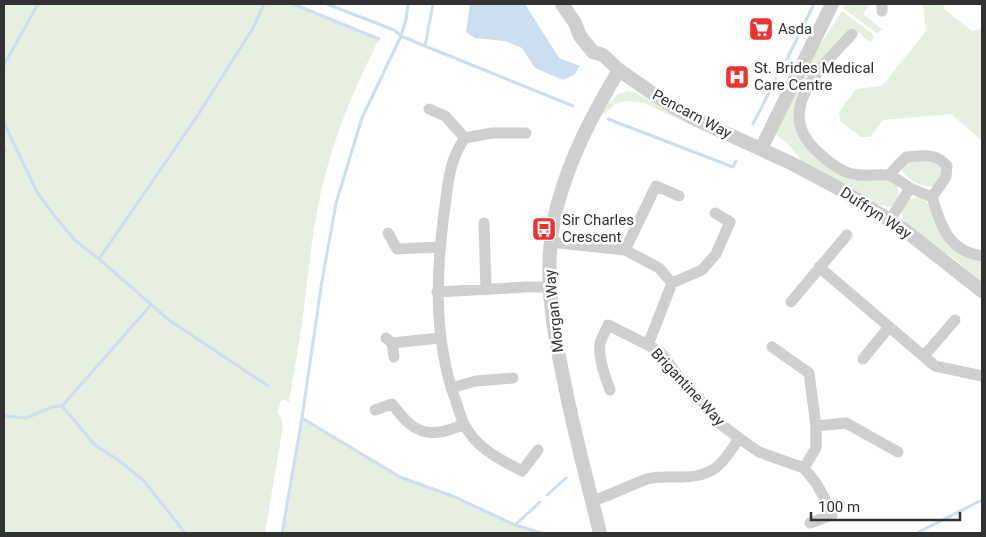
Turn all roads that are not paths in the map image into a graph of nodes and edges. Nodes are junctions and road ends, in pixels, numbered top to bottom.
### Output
1 (562, 4) edge
2 (832, 4) edge
3 (852, 34) dead end
4 (619, 70) junction
5 (429, 109) dead end
6 (526, 133) dead end
7 (464, 138) junction
8 (761, 149) junction
9 (889, 175) junction
10 (910, 188) junction
11 (679, 196) dead end
12 (932, 198) junction
13 (716, 213) dead end
14 (890, 220) junction
15 (484, 223) dead end
16 (388, 233) dead end
17 (847, 235) dead end
18 (550, 242) junction
19 (439, 247) junction
20 (625, 250) junction
21 (982, 256) edge
22 (819, 267) junction
23 (672, 283) junction
24 (548, 287) junction
25 (486, 290) junction
26 (982, 290) edge
27 (437, 292) junction
28 (791, 302) dead end
29 (955, 320) dead end
30 (889, 327) junction
31 (440, 338) junction
32 (648, 345) junction
33 (772, 347) dead end
34 (924, 356) junction
35 (394, 357) dead end
36 (863, 359) dead end
37 (982, 376) edge
38 (513, 378) dead end
39 (451, 388) junction
40 (610, 390) dead end
41 (375, 410) dead end
42 (464, 424) junction
43 (816, 426) junction
44 (739, 438) junction
45 (538, 450) dead end
46 (898, 452) dead end
47 (804, 468) junction
48 (592, 501) junction
49 (810, 523) dead end
50 (600, 533) edge

1 - 4 street, Pencarn Way
2 - 8 street
3 - 9 street
4 - 8 street, Pencarn Way
4 - 18 street, Morgan Way
5 - 7 street
6 - 7 street
7 - 19 street
8 - 14 street, Duffryn Way
9 - 10 street
9 - 12 street
10 - 12 street
10 - 14 street
11 - 20 street
12 - 21 street
13 - 23 street
14 - 26 street, Duffryn Way
15 - 25 street
16 - 19 street
17 - 22 street
18 - 20 street
18 - 24 street, Morgan Way
19 - 27 street
20 - 23 street
22 - 28 street
22 - 30 street
23 - 32 street
24 - 25 street
24 - 48 street, Morgan Way
25 - 27 street
27 - 31 street
29 - 34 street
30 - 34 street
30 - 36 street
31 - 35 street
31 - 39 street
32 - 40 street, Brigantine Way
32 - 44 street, Brigantine Way
33 - 43 street
34 - 37 street
38 - 39 street
39 - 42 street
41 - 42 street
42 - 45 street
43 - 46 street
43 - 47 street
44 - 47 street, Brigantine Way
44 - 48 street
47 - 49 street
48 - 50 street, Morgan Way

